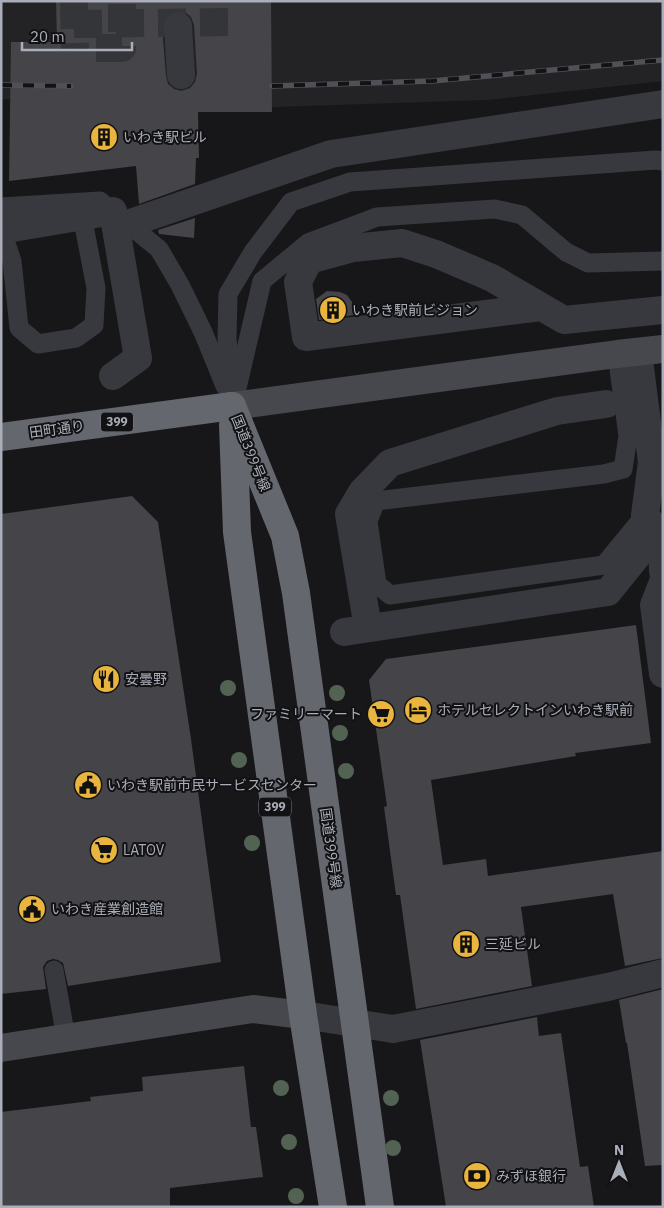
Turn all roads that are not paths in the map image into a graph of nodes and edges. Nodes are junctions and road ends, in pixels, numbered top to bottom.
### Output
1 (178, 26) dead end
2 (181, 75) dead end
3 (663, 104) edge
4 (663, 161) edge
5 (79, 202) junction
6 (1, 207) edge
7 (122, 226) junction
8 (1, 230) edge
9 (663, 261) edge
10 (541, 307) junction
11 (663, 310) edge
12 (639, 352) edge
13 (113, 376) dead end
14 (606, 404) dead end
15 (232, 406) junction
16 (1, 437) edge
17 (645, 514) junction
18 (662, 538) edge
19 (663, 571) edge
20 (663, 582) edge
21 (663, 674) edge
22 (54, 970) dead end
23 (663, 973) edge
24 (303, 1015) junction
25 (355, 1023) junction
26 (66, 1038) junction
27 (1, 1048) edge
28 (333, 1207) edge
29 (380, 1207) edge

1 - 2 street
3 - 7 street
4 - 15 lane
5 - 6 lane
5 - 7 lane
5 - 8 lane
7 - 8 street
7 - 13 street
7 - 15 lane
9 - 15 lane
10 - 10 street
10 - 11 street
12 - 15 street
12 - 17 street
12 - 17 lane
14 - 18 street
15 - 16 highway, 田町通り / 399
15 - 24 highway, 国道399号線 / 399
15 - 25 highway, 国道399号線
17 - 18 street
18 - 19 street
20 - 21 street
22 - 26 lane
23 - 25 street
24 - 25 street
24 - 26 street
24 - 28 highway, 国道399号線 / 399
25 - 29 highway, 国道399号線
26 - 27 street

